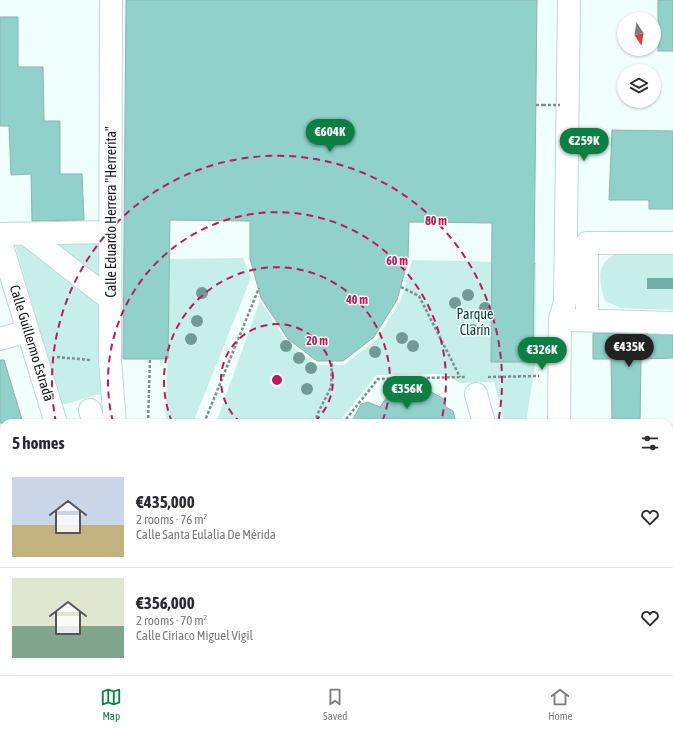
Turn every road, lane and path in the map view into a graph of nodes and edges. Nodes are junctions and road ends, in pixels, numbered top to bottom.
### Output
1 (111, 0) edge
2 (569, 0) edge
3 (536, 105) dead end
4 (560, 105) dead end
5 (110, 232) junction
6 (0, 234) edge
7 (26, 234) junction
8 (0, 240) edge
9 (673, 243) edge
10 (401, 287) dead end
11 (259, 288) dead end
12 (8, 290) edge
13 (111, 300) junction
14 (560, 320) junction
15 (587, 320) junction
16 (673, 323) edge
17 (28, 331) junction
18 (0, 339) edge
19 (35, 356) junction
20 (150, 359) dead end
21 (110, 361) junction
22 (332, 361) dead end
23 (498, 377) dead end
24 (517, 377) dead end
25 (476, 394) dead end
26 (55, 419) edge
27 (115, 419) edge
28 (148, 419) edge
29 (206, 419) edge
30 (317, 419) edge
31 (346, 419) edge
32 (483, 419) edge
33 (559, 419) edge

1 - 5 street, Calle Eduardo Herrera "Herrerita"
2 - 14 street
3 - 4 path, bridge
5 - 7 street
5 - 13 street, Calle Eduardo Herrera "Herrerita"
6 - 7 street
7 - 13 street
8 - 12 street, Calle Guillermo Estrada
9 - 15 street
10 - 31 path
11 - 29 path
12 - 17 street, Calle Guillermo Estrada
13 - 21 street, Calle Eduardo Herrera "Herrerita"
14 - 15 street
14 - 33 street
15 - 16 street
17 - 18 street
17 - 19 street, Calle Guillermo Estrada
19 - 21 path
19 - 26 street, Calle Guillermo Estrada
20 - 28 path
21 - 27 street, Calle Eduardo Herrera "Herrerita"
22 - 30 path
23 - 24 path
25 - 32 street

